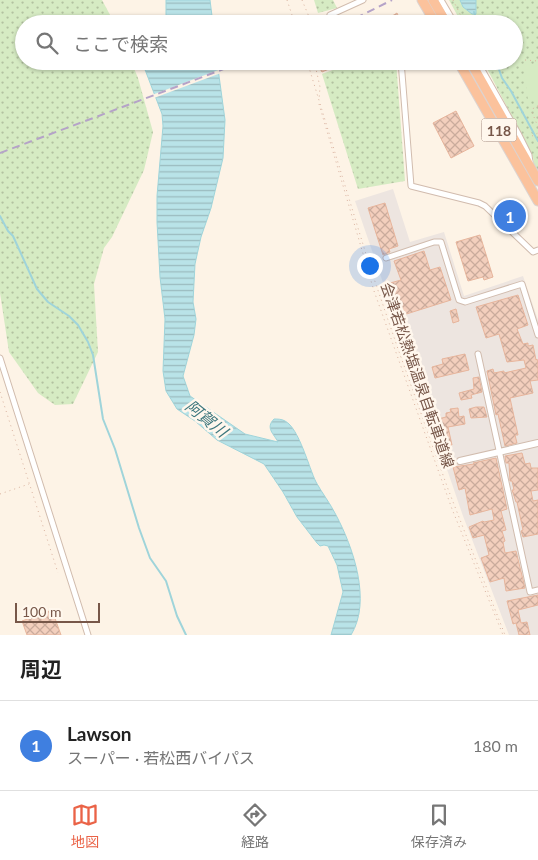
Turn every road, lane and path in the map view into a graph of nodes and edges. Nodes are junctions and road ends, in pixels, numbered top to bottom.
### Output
1 (287, 0) edge
2 (302, 0) edge
3 (363, 0) edge
4 (420, 0) edge
5 (433, 0) edge
6 (442, 0) edge
7 (452, 0) edge
8 (353, 2) edge
9 (292, 15) edge
10 (308, 15) edge
11 (332, 15) edge
12 (428, 15) edge
13 (430, 15) edge
14 (442, 15) edge
15 (450, 15) edge
16 (460, 15) edge
17 (525, 60) dead end
18 (538, 61) edge
19 (310, 70) edge
20 (316, 70) edge
21 (403, 70) edge
22 (459, 70) edge
23 (463, 70) edge
24 (475, 70) edge
25 (482, 70) edge
26 (319, 102) junction
27 (538, 106) edge
28 (538, 127) edge
29 (537, 133) edge
30 (532, 136) dead end
31 (532, 170) junction
32 (538, 182) edge
33 (532, 191) junction
34 (538, 201) edge
35 (538, 250) edge
36 (386, 258) dead end
37 (538, 335) edge
38 (478, 354) dead end
39 (0, 358) edge
40 (0, 392) edge
41 (538, 443) edge
42 (499, 452) junction
43 (460, 461) dead end
44 (29, 484) junction
45 (0, 494) edge
46 (58, 573) dead end
47 (538, 590) edge
48 (88, 635) edge
49 (504, 635) edge

1 - 9 path
2 - 10 path
3 - 8 street
4 - 12 street
4 - 13 highway
5 - 14 highway
6 - 15 street
7 - 16 path
8 - 11 street
17 - 18 path
19 - 26 path
20 - 26 path
21 - 35 street
22 - 33 street
23 - 33 highway, 118
24 - 31 highway, 118
25 - 31 street
26 - 49 path
27 - 28 path
29 - 30 path
31 - 32 highway, 118
33 - 34 highway, 118
36 - 37 street
38 - 42 street
39 - 48 street
40 - 44 path
41 - 42 street
42 - 43 street
42 - 47 street
44 - 45 path
44 - 46 path

